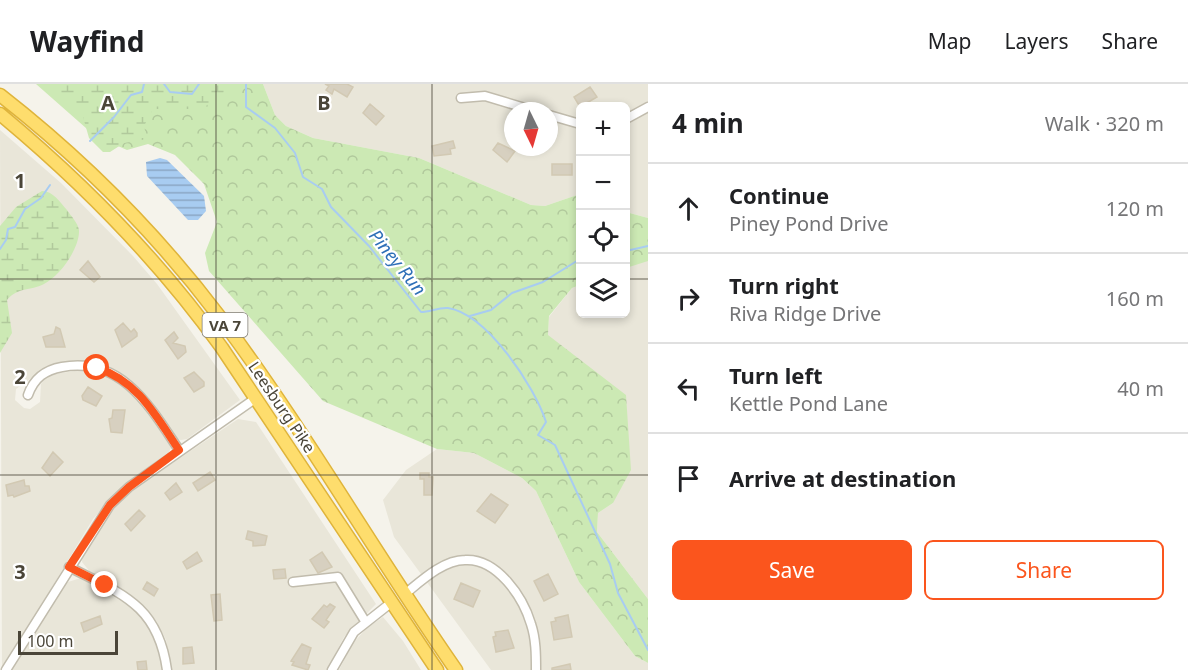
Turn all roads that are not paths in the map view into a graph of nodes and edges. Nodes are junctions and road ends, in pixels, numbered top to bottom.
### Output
1 (0, 95) edge
2 (461, 98) dead end
3 (505, 102) edge
4 (648, 107) edge
5 (0, 114) edge
6 (558, 117) edge
7 (630, 117) edge
8 (576, 122) edge
9 (28, 395) dead end
10 (256, 398) junction
11 (179, 450) junction
12 (69, 567) junction
13 (293, 582) dead end
14 (405, 594) junction
15 (392, 602) junction
16 (365, 621) junction
17 (6, 670) edge
18 (167, 670) edge
19 (332, 670) edge
20 (438, 670) edge
21 (456, 670) edge
22 (536, 670) edge

1 - 14 highway, Leesburg Pike / VA 7
2 - 3 street
4 - 7 street
5 - 10 highway, Leesburg Pike / VA 7
6 - 8 street
9 - 11 street
10 - 11 street
10 - 15 highway, Leesburg Pike / VA 7
11 - 12 street
12 - 17 street
12 - 18 street
13 - 16 street
14 - 21 highway, Leesburg Pike / VA 7
14 - 22 street
15 - 16 street
15 - 20 highway, Leesburg Pike / VA 7
15 - 21 highway
16 - 19 street

